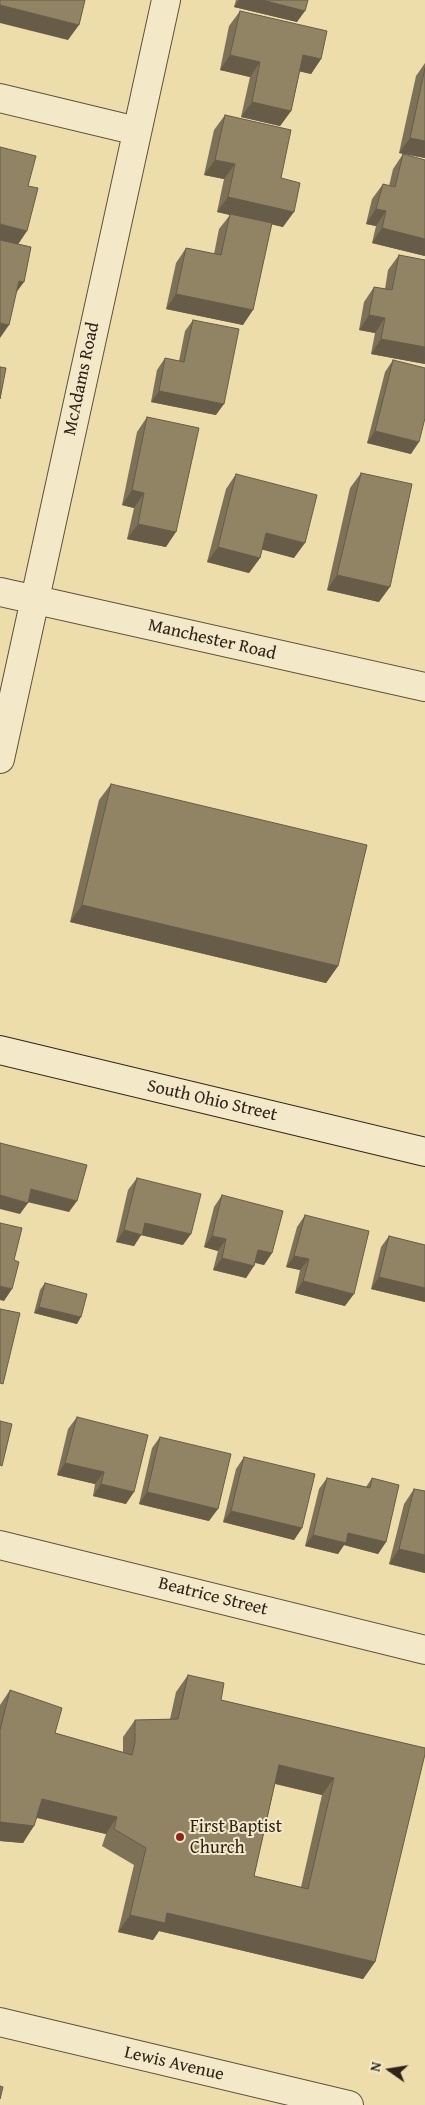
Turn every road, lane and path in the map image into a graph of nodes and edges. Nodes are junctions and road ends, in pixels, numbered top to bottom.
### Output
1 (166, 0) edge
2 (0, 98) edge
3 (137, 131) junction
4 (0, 592) edge
5 (34, 600) junction
6 (425, 687) edge
7 (0, 759) edge
8 (0, 1050) edge
9 (425, 1152) edge
10 (0, 1545) edge
11 (425, 1650) edge
12 (0, 2022) edge
13 (349, 2105) edge

1 - 3 street, McAdams Road
2 - 3 street
3 - 5 street, McAdams Road
4 - 5 street, Manchester Road
5 - 6 street, Manchester Road
5 - 7 street, McAdams Road
8 - 9 street, South Ohio Street
10 - 11 street, Beatrice Street
12 - 13 street, Lewis Avenue

